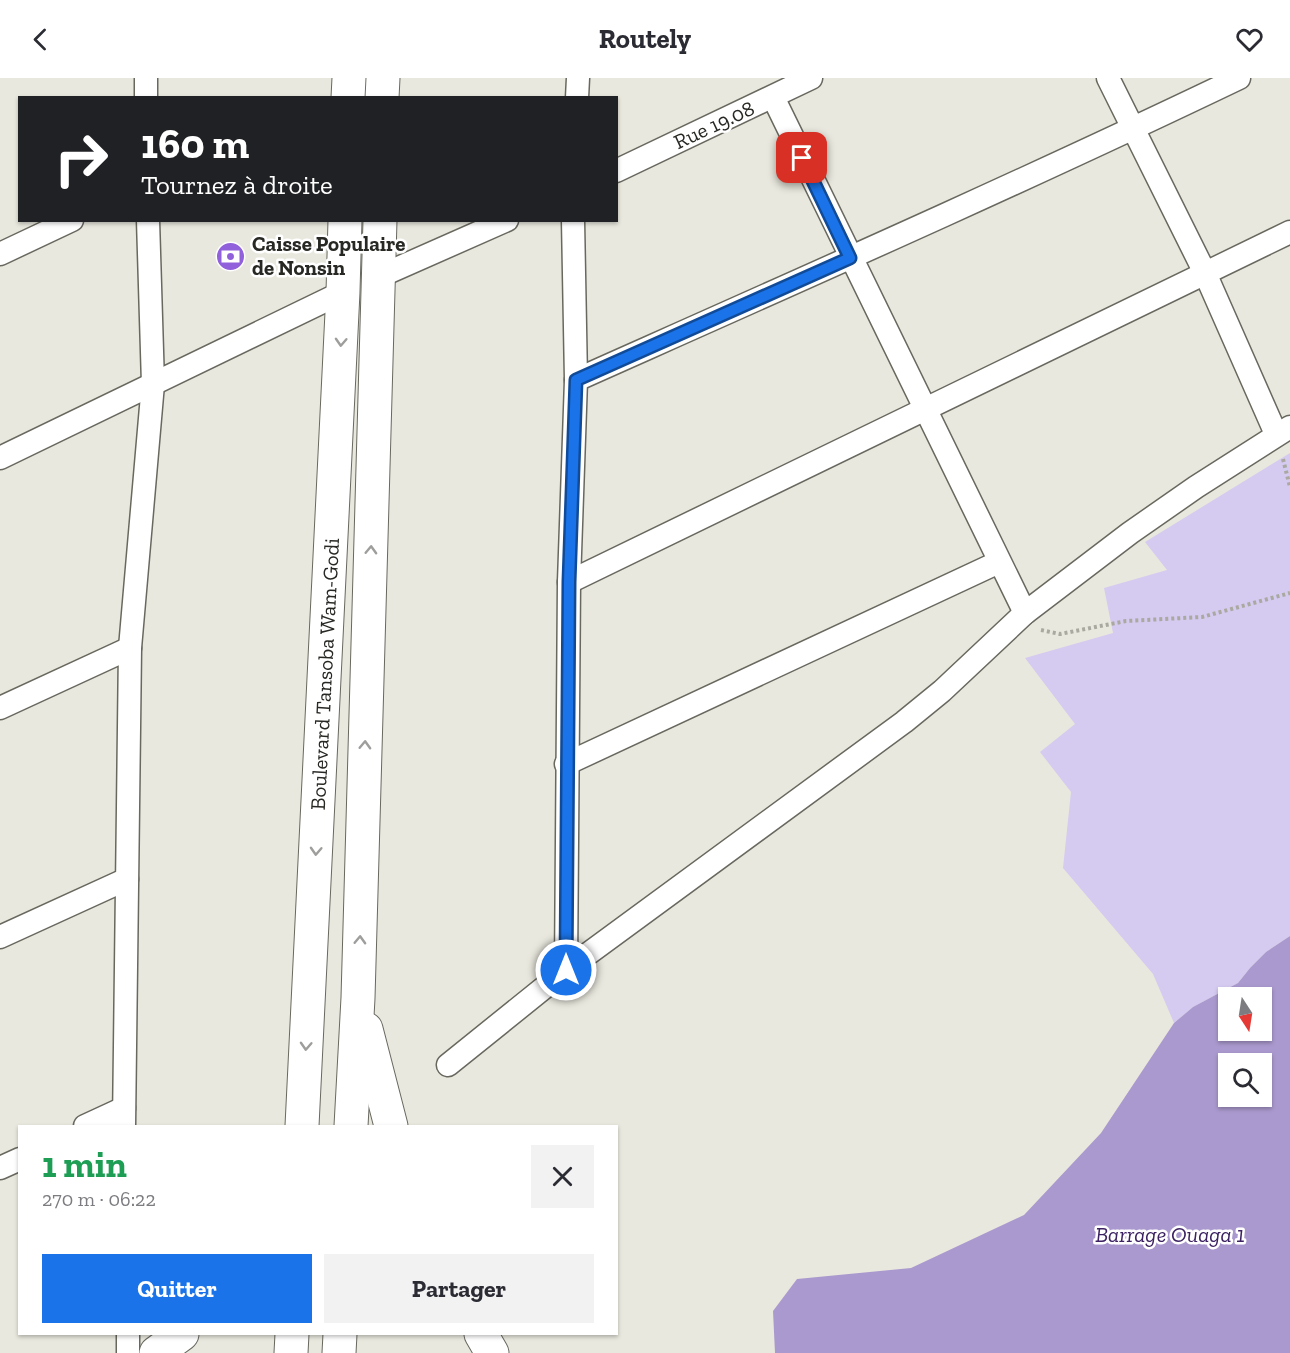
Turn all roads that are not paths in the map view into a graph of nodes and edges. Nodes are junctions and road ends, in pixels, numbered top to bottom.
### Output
1 (146, 78) edge
2 (349, 78) edge
3 (383, 78) edge
4 (578, 78) edge
5 (811, 78) edge
6 (1108, 78) edge
7 (1239, 78) edge
8 (146, 96) edge
9 (348, 96) edge
10 (382, 96) edge
11 (577, 96) edge
12 (773, 97) junction
13 (1132, 129) junction
14 (618, 170) edge
15 (68, 222) edge
16 (148, 222) edge
17 (345, 222) edge
18 (380, 222) edge
19 (502, 222) edge
20 (573, 222) edge
21 (1290, 232) edge
22 (0, 254) edge
23 (850, 258) junction
24 (1205, 273) junction
25 (378, 277) junction
26 (343, 292) junction
27 (576, 380) junction
28 (153, 384) junction
29 (924, 410) junction
30 (1283, 431) edge
31 (0, 458) edge
32 (999, 562) junction
33 (569, 582) junction
34 (1025, 613) junction
35 (130, 648) junction
36 (0, 708) edge
37 (566, 764) junction
38 (127, 879) junction
39 (0, 937) edge
40 (566, 970) junction
41 (358, 998) junction
42 (448, 1065) dead end
43 (124, 1117) edge
44 (90, 1125) edge
45 (302, 1125) edge
46 (351, 1125) edge
47 (391, 1125) edge
48 (18, 1160) edge
49 (0, 1168) edge
50 (128, 1335) edge
51 (181, 1335) edge
52 (292, 1335) edge
53 (340, 1335) edge
54 (482, 1335) edge
55 (128, 1353) edge
56 (156, 1353) edge
57 (291, 1353) edge
58 (339, 1353) edge
59 (492, 1353) edge

1 - 8 street
2 - 9 main road
3 - 10 main road
4 - 11 street
5 - 12 street, Rue 19.08
6 - 13 street
7 - 13 street
12 - 14 street, Rue 19.08
12 - 23 street
13 - 23 street
13 - 24 street
15 - 22 street
16 - 28 street
17 - 26 main road, Boulevard Tansoba Wam-Godi
18 - 25 main road, Boulevard Tansoba Wam-Godi
19 - 25 street
20 - 27 street
21 - 24 street
23 - 27 street
23 - 29 street
24 - 29 street
24 - 30 street
41 -> 25 main road, Boulevard Tansoba Wam-Godi
26 - 28 street
26 -> 45 main road, Boulevard Tansoba Wam-Godi
27 - 33 street
28 - 31 street
28 - 35 street
29 - 32 street
29 - 33 street
30 - 34 street
32 - 34 street
32 - 37 street
33 - 37 street
34 - 40 street
35 - 36 street
35 - 38 street
37 - 40 street
38 - 39 street
38 - 43 street
40 - 42 street
41 - 46 main road, Boulevard Tansoba Wam-Godi
41 - 47 main road
43 - 44 street
48 - 49 street
50 - 55 street
51 - 56 main road
52 - 57 main road
53 - 58 main road
54 - 59 main road

